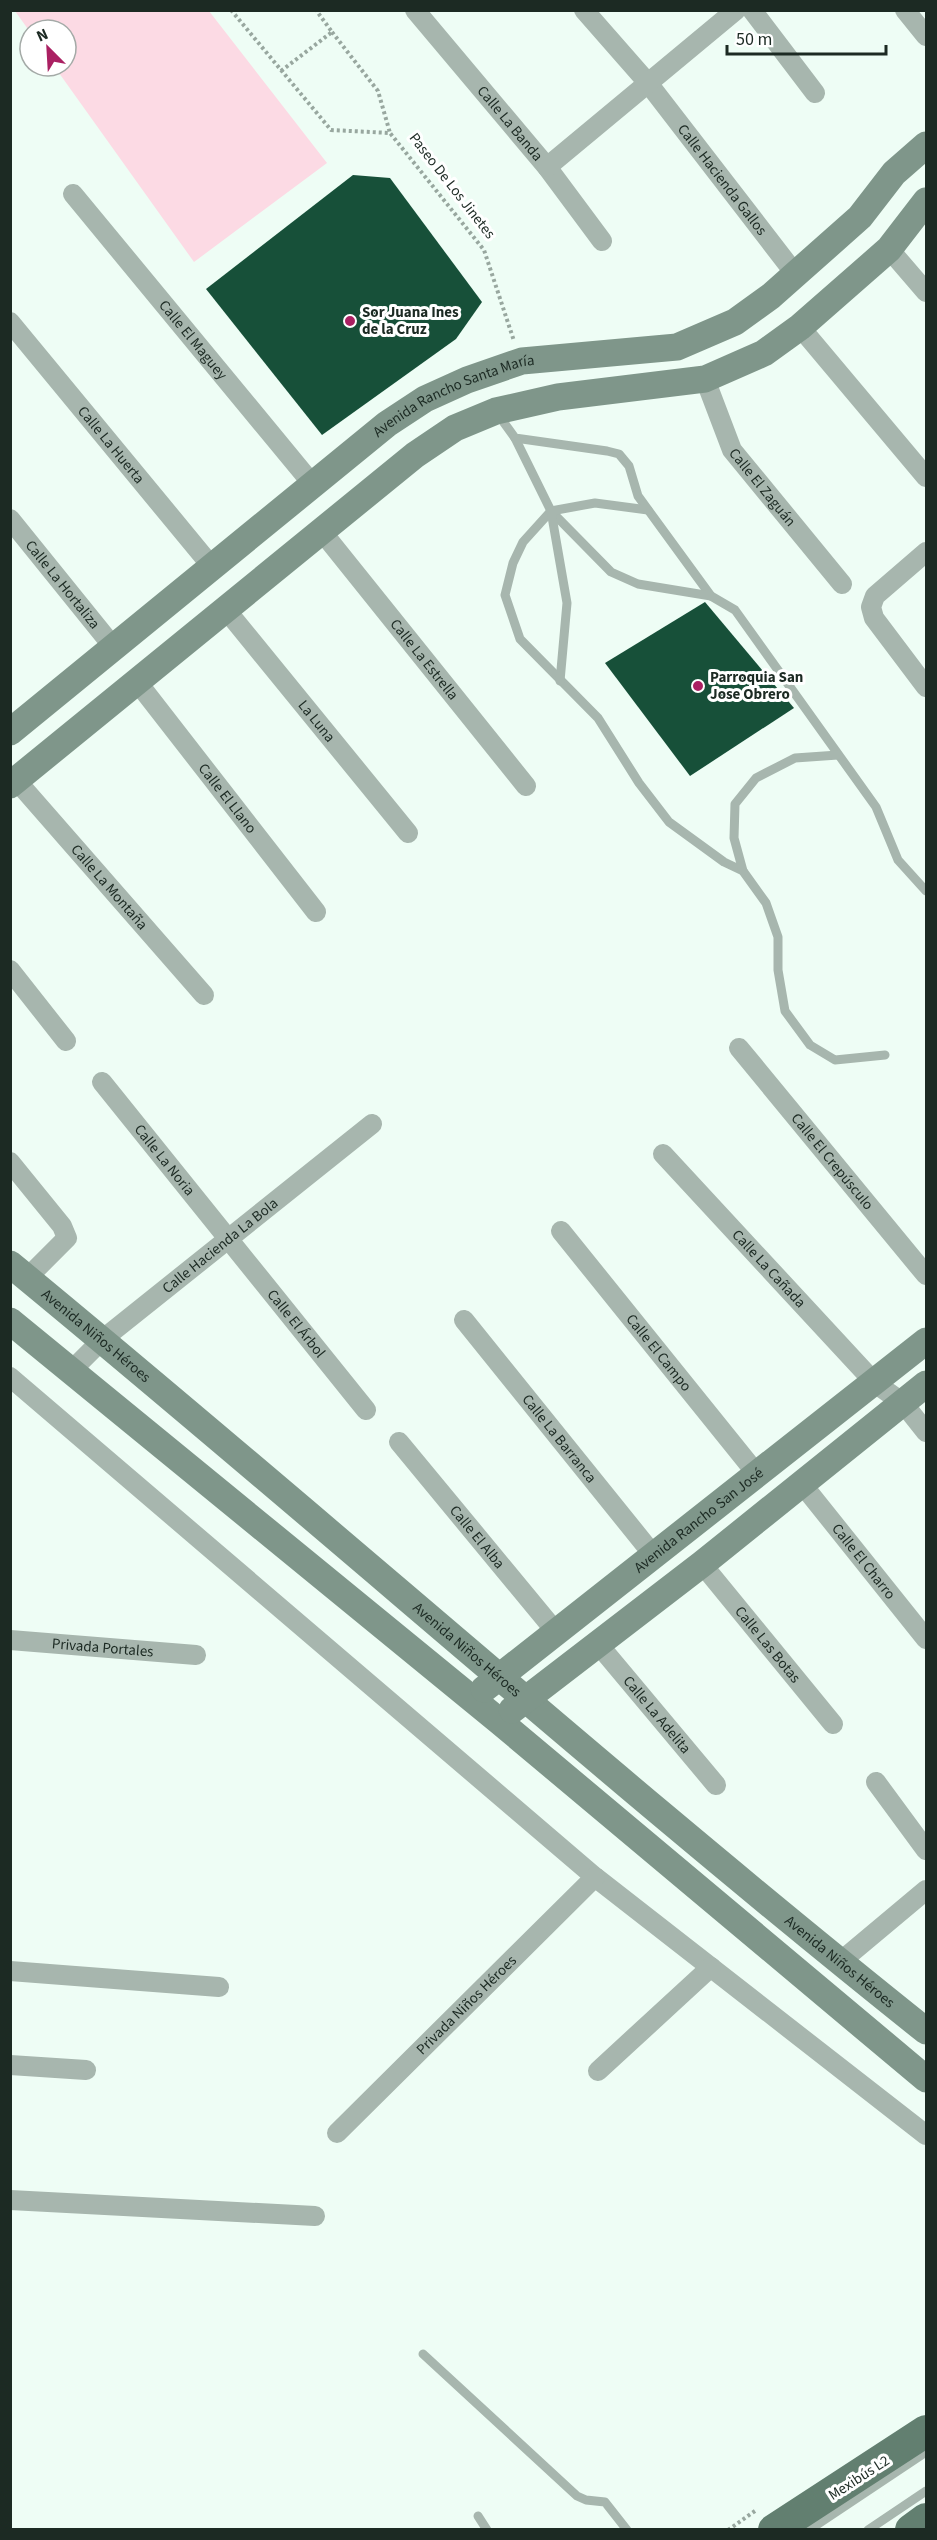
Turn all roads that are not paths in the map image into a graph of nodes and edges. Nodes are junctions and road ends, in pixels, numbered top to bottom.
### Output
1 (415, 10) edge
2 (584, 10) edge
3 (736, 10) edge
4 (752, 10) edge
5 (905, 10) edge
6 (927, 36) edge
7 (648, 84) junction
8 (814, 93) dead end
9 (927, 145) edge
10 (906, 162) junction
11 (547, 167) junction
12 (927, 187) edge
13 (73, 194) dead end
14 (927, 201) edge
15 (602, 241) dead end
16 (889, 249) junction
17 (796, 275) junction
18 (927, 292) edge
19 (10, 322) edge
20 (800, 327) junction
21 (705, 379) junction
22 (496, 411) junction
23 (515, 438) junction
24 (927, 477) edge
25 (314, 486) junction
26 (648, 510) junction
27 (551, 511) junction
28 (10, 519) edge
29 (323, 533) junction
30 (927, 552) edge
31 (213, 568) junction
32 (842, 584) dead end
33 (711, 596) junction
34 (227, 611) junction
35 (116, 649) junction
36 (81, 676) junction
37 (560, 681) junction
38 (138, 683) junction
39 (927, 687) edge
40 (42, 707) junction
41 (108, 708) junction
42 (14, 723) edge
43 (68, 740) junction
44 (838, 755) junction
45 (13, 783) edge
46 (526, 786) dead end
47 (408, 833) dead end
48 (743, 871) junction
49 (927, 891) edge
50 (316, 912) dead end
51 (10, 970) edge
52 (204, 994) dead end
53 (66, 1041) dead end
54 (739, 1048) dead end
55 (885, 1055) dead end
56 (102, 1082) dead end
57 (372, 1124) dead end
58 (663, 1154) dead end
59 (10, 1162) edge
60 (561, 1231) dead end
61 (229, 1239) junction
62 (19, 1271) edge
63 (927, 1275) edge
64 (464, 1320) dead end
65 (10, 1321) edge
66 (104, 1339) junction
67 (927, 1341) edge
68 (71, 1371) junction
69 (10, 1377) edge
70 (875, 1383) junction
71 (927, 1384) edge
72 (903, 1403) junction
73 (366, 1410) dead end
74 (927, 1432) edge
75 (399, 1442) dead end
76 (756, 1473) junction
77 (802, 1484) junction
78 (655, 1557) junction
79 (702, 1564) junction
80 (556, 1632) junction
81 (927, 1639) edge
82 (10, 1640) edge
83 (598, 1644) junction
84 (196, 1655) dead end
85 (498, 1677) junction
86 (472, 1699) junction
87 (525, 1700) junction
88 (499, 1720) junction
89 (833, 1724) dead end
90 (876, 1782) dead end
91 (716, 1785) dead end
92 (927, 1850) edge
93 (595, 1877) junction
94 (927, 1890) edge
95 (840, 1962) junction
96 (711, 1967) junction
97 (10, 1971) edge
98 (219, 1988) dead end
99 (927, 2031) edge
100 (10, 2065) edge
101 (86, 2070) dead end
102 (598, 2071) dead end
103 (927, 2079) edge
104 (337, 2133) dead end
105 (927, 2135) edge
106 (10, 2200) edge
107 (315, 2216) dead end
108 (423, 2354) dead end
109 (927, 2431) edge
110 (927, 2452) edge
111 (927, 2491) edge
112 (478, 2516) dead end
113 (927, 2519) edge
114 (487, 2529) edge
115 (627, 2529) edge
116 (774, 2529) edge
117 (809, 2529) edge
118 (868, 2529) edge
119 (911, 2529) edge

1 - 11 street, Calle La Banda
2 - 7 street, Calle Hacienda Gallos
3 - 7 street
4 - 8 street
5 - 6 street
7 - 11 street
7 - 17 street, Calle Hacienda Gallos
9 - 10 street, Avenida Rancho Santa María
10 - 12 street
10 - 17 street, Avenida Rancho Santa María
11 - 15 street, Calle La Banda
13 - 25 street, Calle El Maguey
14 - 16 street, Avenida Rancho Santa María
16 - 18 street
16 - 20 street, Avenida Rancho Santa María
17 - 25 street, Avenida Rancho Santa María
19 - 31 street, Calle La Huerta
20 - 21 street, Avenida Rancho Santa María
20 - 24 street
21 - 22 street, Avenida Rancho Santa María
21 - 32 street, Calle El Zaguán
22 - 23 lane
22 - 29 street, Avenida Rancho Santa María
23 - 26 lane
23 - 27 lane
25 - 31 street, Avenida Rancho Santa María
26 - 27 lane
26 - 33 lane
27 - 33 lane
27 - 37 lane
27 - 37 lane
28 - 35 street, Calle La Hortaliza
29 - 34 street, Avenida Rancho Santa María
29 - 46 street, Calle La Estrella
30 - 39 street
31 - 35 street, Avenida Rancho Santa María
33 - 44 lane
34 - 38 street, Avenida Rancho Santa María
34 - 47 street, La Luna
35 - 36 street, Avenida Rancho Santa María
36 - 40 street, Avenida Rancho Santa María
36 - 41 street
37 - 48 lane
38 - 41 street, Avenida Rancho Santa María
38 - 50 street, Calle El Llano
40 - 42 street, Avenida Rancho Santa María
40 - 43 street
41 - 43 street, Avenida Rancho Santa María
43 - 45 street, Avenida Rancho Santa María
44 - 48 lane
44 - 49 lane
45 - 52 street, Calle La Montaña
48 - 55 lane
51 - 53 street
54 - 63 street, Calle El Crepúsculo
56 - 61 street, Calle La Noria
57 - 61 street, Calle Hacienda La Bola
58 - 70 street, Calle La Cañada
59 - 62 street
60 - 76 street, Calle El Campo
61 - 66 street, Calle Hacienda La Bola
61 - 73 street, Calle El Árbol
62 - 66 street, Avenida Niños Héroes
64 - 78 street, Calle La Barranca
65 - 68 street
66 - 68 street, Calle Hacienda La Bola
66 - 85 street, Avenida Niños Héroes
67 - 70 street, Avenida Rancho San José
68 - 86 street
69 - 93 street
70 - 72 street, Calle La Cañada
70 - 76 street, Avenida Rancho San José
71 - 72 street
72 - 74 street, Calle La Cañada
72 - 77 street
75 - 80 street, Calle El Alba
76 - 78 street, Avenida Rancho San José
77 - 79 street
77 - 81 street, Calle El Charro
78 - 80 street, Avenida Rancho San José
79 - 83 street
79 - 89 street, Calle Las Botas
80 - 85 street, Avenida Rancho San José
82 - 84 street, Privada Portales
83 - 87 street
83 - 91 street, Calle La Adelita
85 - 86 street, Avenida Rancho San José
85 - 87 street, Avenida Niños Héroes
86 - 88 street
87 - 88 street
87 - 95 street, Avenida Niños Héroes
88 - 103 street
90 - 92 street
93 - 96 street
93 - 104 street, Privada Niños Héroes
94 - 95 street
95 - 99 street, Avenida Niños Héroes
96 - 102 street
96 - 105 street
97 - 98 street
100 - 101 street
106 - 107 street
108 - 115 lane
109 - 116 main road
110 - 117 lane, Mexibús L2
111 - 118 lane
112 - 114 lane
113 - 119 main road

